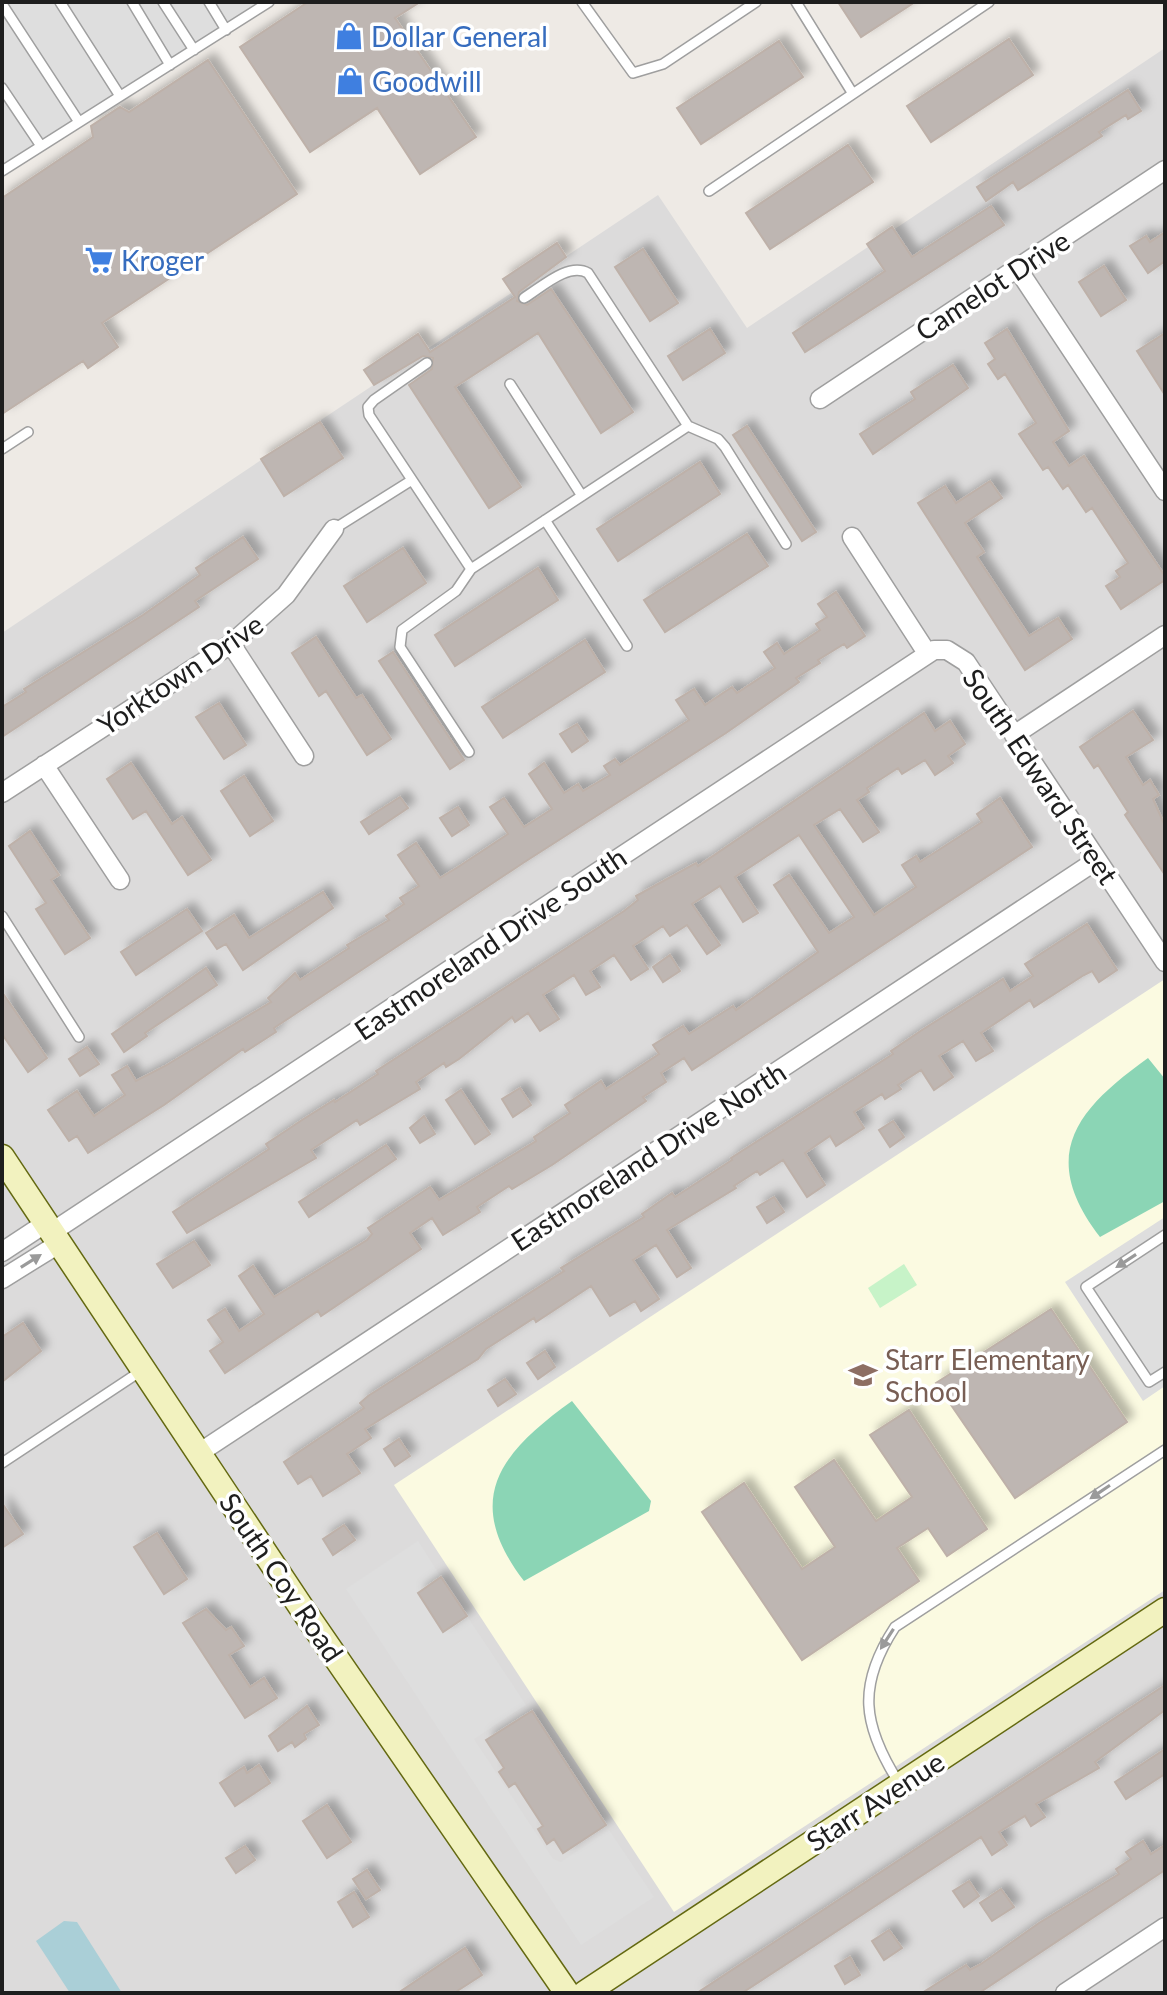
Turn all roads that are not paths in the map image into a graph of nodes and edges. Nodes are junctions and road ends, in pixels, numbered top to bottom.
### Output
1 (60, 2) edge
2 (132, 2) edge
3 (163, 2) edge
4 (209, 2) edge
5 (269, 2) edge
6 (582, 2) edge
7 (756, 2) edge
8 (796, 2) edge
9 (989, 2) edge
10 (2, 4) edge
11 (226, 30) junction
12 (194, 50) junction
13 (170, 65) junction
14 (2, 88) edge
15 (853, 94) junction
16 (120, 96) junction
17 (79, 122) junction
18 (41, 146) junction
19 (1165, 170) edge
20 (2, 171) edge
21 (709, 191) dead end
22 (1017, 268) junction
23 (524, 298) dead end
24 (427, 363) dead end
25 (510, 384) dead end
26 (820, 399) dead end
27 (688, 426) junction
28 (28, 432) dead end
29 (2, 449) edge
30 (412, 480) junction
31 (1165, 491) edge
32 (582, 496) junction
33 (545, 520) junction
34 (334, 529) joint
35 (852, 537) dead end
36 (786, 544) dead end
37 (471, 569) junction
38 (1165, 635) edge
39 (231, 644) junction
40 (627, 646) dead end
41 (927, 653) junction
42 (1014, 735) junction
43 (469, 752) dead end
44 (304, 756) dead end
45 (44, 765) junction
46 (2, 793) edge
47 (1097, 860) junction
48 (120, 880) dead end
49 (2, 916) edge
50 (1165, 962) edge
51 (79, 1037) dead end
52 (2, 1157) edge
53 (53, 1233) junction
54 (1165, 1235) edge
55 (2, 1252) edge
56 (2, 1279) edge
57 (144, 1370) junction
58 (1165, 1372) edge
59 (1165, 1450) edge
60 (199, 1453) junction
61 (2, 1463) edge
62 (1165, 1610) edge
63 (900, 1785) junction
64 (1165, 1927) edge
65 (567, 1993) edge
66 (585, 1993) edge
67 (1065, 1993) edge

1 - 16 lane
2 - 13 lane
3 - 12 lane
4 - 11 lane
5 - 11 lane
6 - 7 lane
8 - 15 lane
9 - 15 lane
10 - 17 lane
11 - 12 lane
12 - 13 lane
13 - 16 lane
14 - 18 lane
15 - 21 lane
16 - 17 lane
17 - 18 lane
18 - 20 lane
19 - 22 street, Camelot Drive
22 - 26 street, Camelot Drive
22 - 31 street
23 - 27 lane
24 - 30 lane
25 - 32 lane
27 - 32 lane
27 - 36 lane
28 - 29 lane
30 - 34 lane
30 - 37 lane
32 - 33 lane
33 - 37 lane
33 - 40 lane
34 - 39 street, Yorktown Drive
35 - 41 street, South Edward Street
37 - 43 lane
38 - 42 street
39 - 44 street
39 - 45 street, Yorktown Drive
41 - 42 street, South Edward Street
41 - 53 street, Eastmoreland Drive South
42 - 47 street, South Edward Street
45 - 46 street, Yorktown Drive
45 - 48 street
47 - 50 street, South Edward Street
47 - 60 street, Eastmoreland Drive North
49 - 51 lane
52 - 53 street, South Coy Road
53 - 55 street
56 -> 53 street
53 - 57 street, South Coy Road
54 -> 58 lane
57 - 60 street, South Coy Road
57 - 61 lane
59 -> 63 lane
60 - 65 street, South Coy Road
62 - 63 street, Starr Avenue
63 - 66 street, Starr Avenue
64 - 67 street

